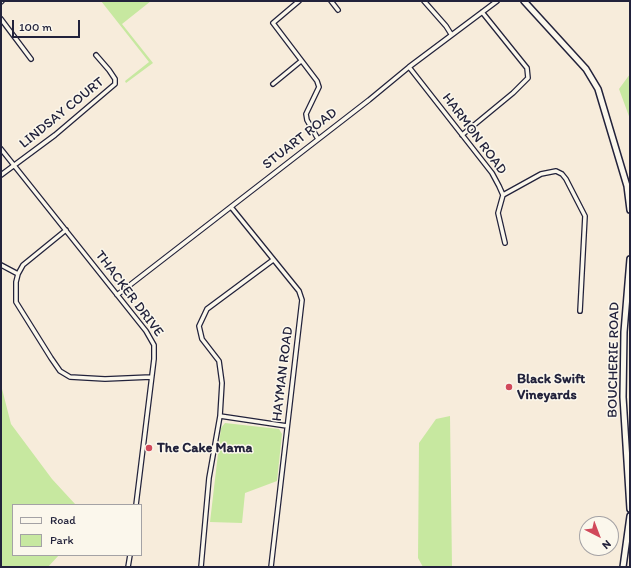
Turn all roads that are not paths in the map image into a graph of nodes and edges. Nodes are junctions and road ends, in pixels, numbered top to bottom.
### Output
1 (299, 1) edge
2 (331, 1) edge
3 (424, 1) edge
4 (498, 1) edge
5 (524, 1) edge
6 (338, 10) dead end
7 (482, 12) junction
8 (1, 19) edge
9 (451, 34) junction
10 (96, 55) dead end
11 (31, 59) dead end
12 (301, 61) junction
13 (409, 66) junction
14 (273, 84) dead end
15 (462, 135) junction
16 (318, 139) junction
17 (1, 149) edge
18 (14, 164) junction
19 (1, 175) edge
20 (503, 195) junction
21 (231, 206) junction
22 (630, 210) edge
23 (66, 230) junction
24 (505, 243) dead end
25 (630, 259) edge
26 (273, 260) junction
27 (1, 265) edge
28 (18, 274) junction
29 (118, 295) junction
30 (580, 311) dead end
31 (152, 377) junction
32 (220, 416) junction
33 (287, 426) junction
34 (136, 504) edge
35 (630, 509) edge
36 (630, 516) edge
37 (628, 540) edge
38 (130, 556) edge
39 (128, 567) edge
40 (201, 567) edge
41 (271, 567) edge
42 (623, 567) edge

1 - 12 street
2 - 6 street
3 - 9 street
4 - 7 street, STUART ROAD
5 - 22 main road
7 - 9 street, STUART ROAD
7 - 15 street
8 - 11 street
9 - 13 street, STUART ROAD
10 - 18 street, LINDSAY COURT
12 - 14 street
12 - 16 street
13 - 15 street, HARMON ROAD
13 - 16 street, STUART ROAD
15 - 20 street, HARMON ROAD
16 - 21 street, STUART ROAD
17 - 18 street, THACKER DRIVE
18 - 19 street
18 - 23 street, THACKER DRIVE
20 - 24 street, HARMON ROAD
20 - 30 street
21 - 26 street, HAYMAN ROAD
21 - 29 street, STUART ROAD
23 - 28 street
23 - 29 street, THACKER DRIVE
25 - 35 main road, BOUCHERIE ROAD
26 - 32 street
26 - 33 street, HAYMAN ROAD
27 - 28 street
28 - 31 street
29 - 31 street, THACKER DRIVE
31 - 34 street, THACKER DRIVE
32 - 33 street
32 - 40 street
33 - 41 street, HAYMAN ROAD
36 - 37 main road
37 - 42 main road
38 - 39 street

